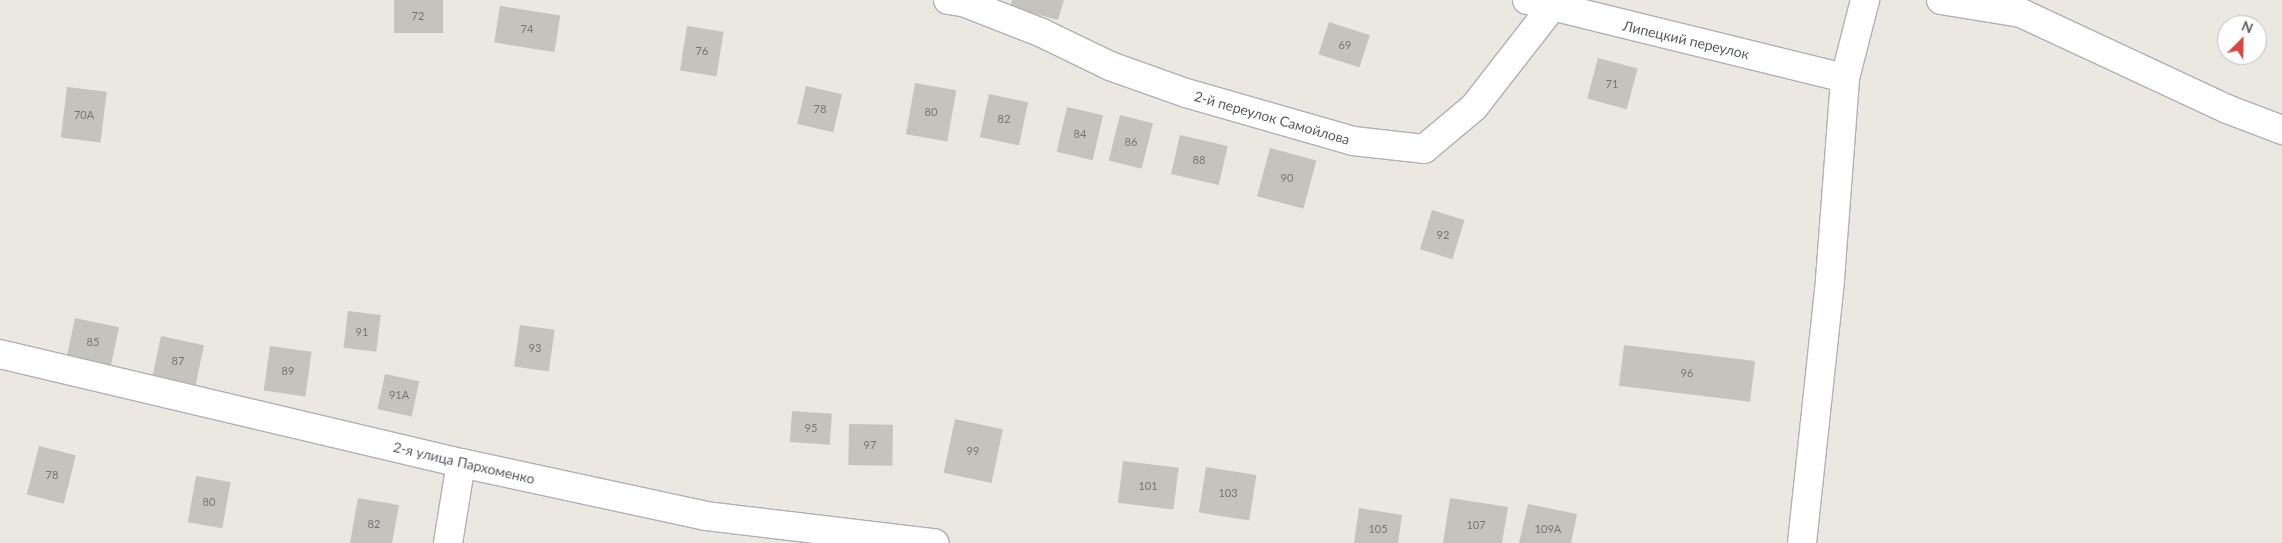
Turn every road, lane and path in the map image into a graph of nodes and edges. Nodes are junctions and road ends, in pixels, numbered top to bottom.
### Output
1 (948, 0) edge
2 (1866, 0) edge
3 (1941, 0) edge
4 (1539, 4) edge
5 (1845, 78) junction
6 (2282, 130) edge
7 (0, 354) edge
8 (460, 463) junction
9 (448, 543) edge
10 (934, 543) edge
11 (1802, 543) edge

1 - 4 street, 2-й переулок Самойлова
2 - 5 street
3 - 6 street
4 - 5 street, Липецкий переулок
5 - 11 street
7 - 8 street, 2-я улица Пархоменко
8 - 9 street
8 - 10 street, 2-я улица Пархоменко

